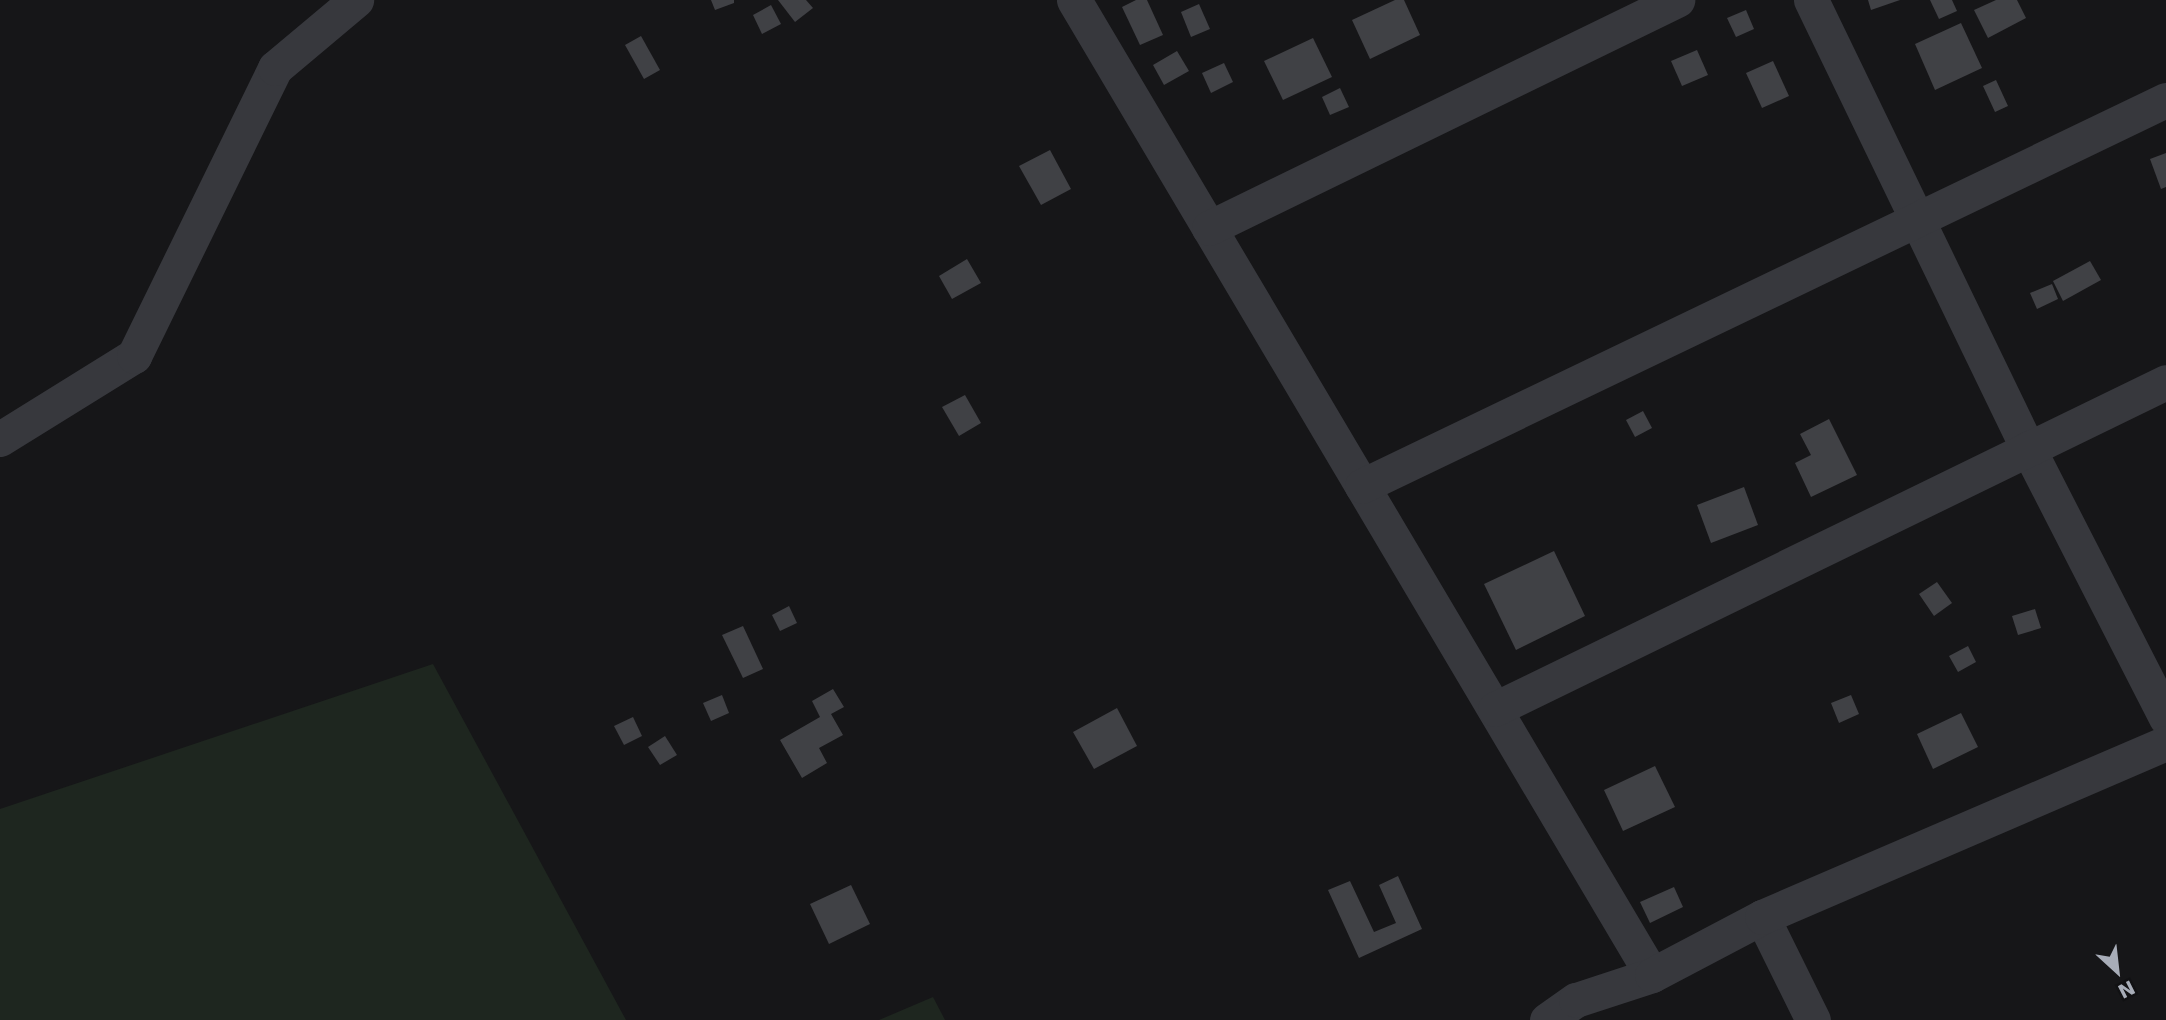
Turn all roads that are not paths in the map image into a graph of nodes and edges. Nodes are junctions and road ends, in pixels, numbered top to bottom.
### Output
1 (356, 0) edge
2 (1074, 0) edge
3 (1677, 0) edge
4 (1811, 0) edge
5 (2166, 100) edge
6 (1919, 222) junction
7 (1209, 228) junction
8 (2166, 382) edge
9 (0, 439) edge
10 (2028, 448) junction
11 (1362, 486) junction
12 (1495, 709) junction
13 (2166, 718) edge
14 (2166, 743) edge
15 (1762, 917) junction
16 (1652, 975) junction
17 (1547, 1020) edge
18 (1813, 1020) edge

1 - 9 street
2 - 7 street
3 - 7 street
4 - 6 street
5 - 6 street
6 - 10 street
6 - 11 street
7 - 11 street
8 - 10 street
10 - 12 street
10 - 13 street
11 - 12 street
12 - 16 street
14 - 15 street
15 - 16 street
15 - 18 street
16 - 17 street

